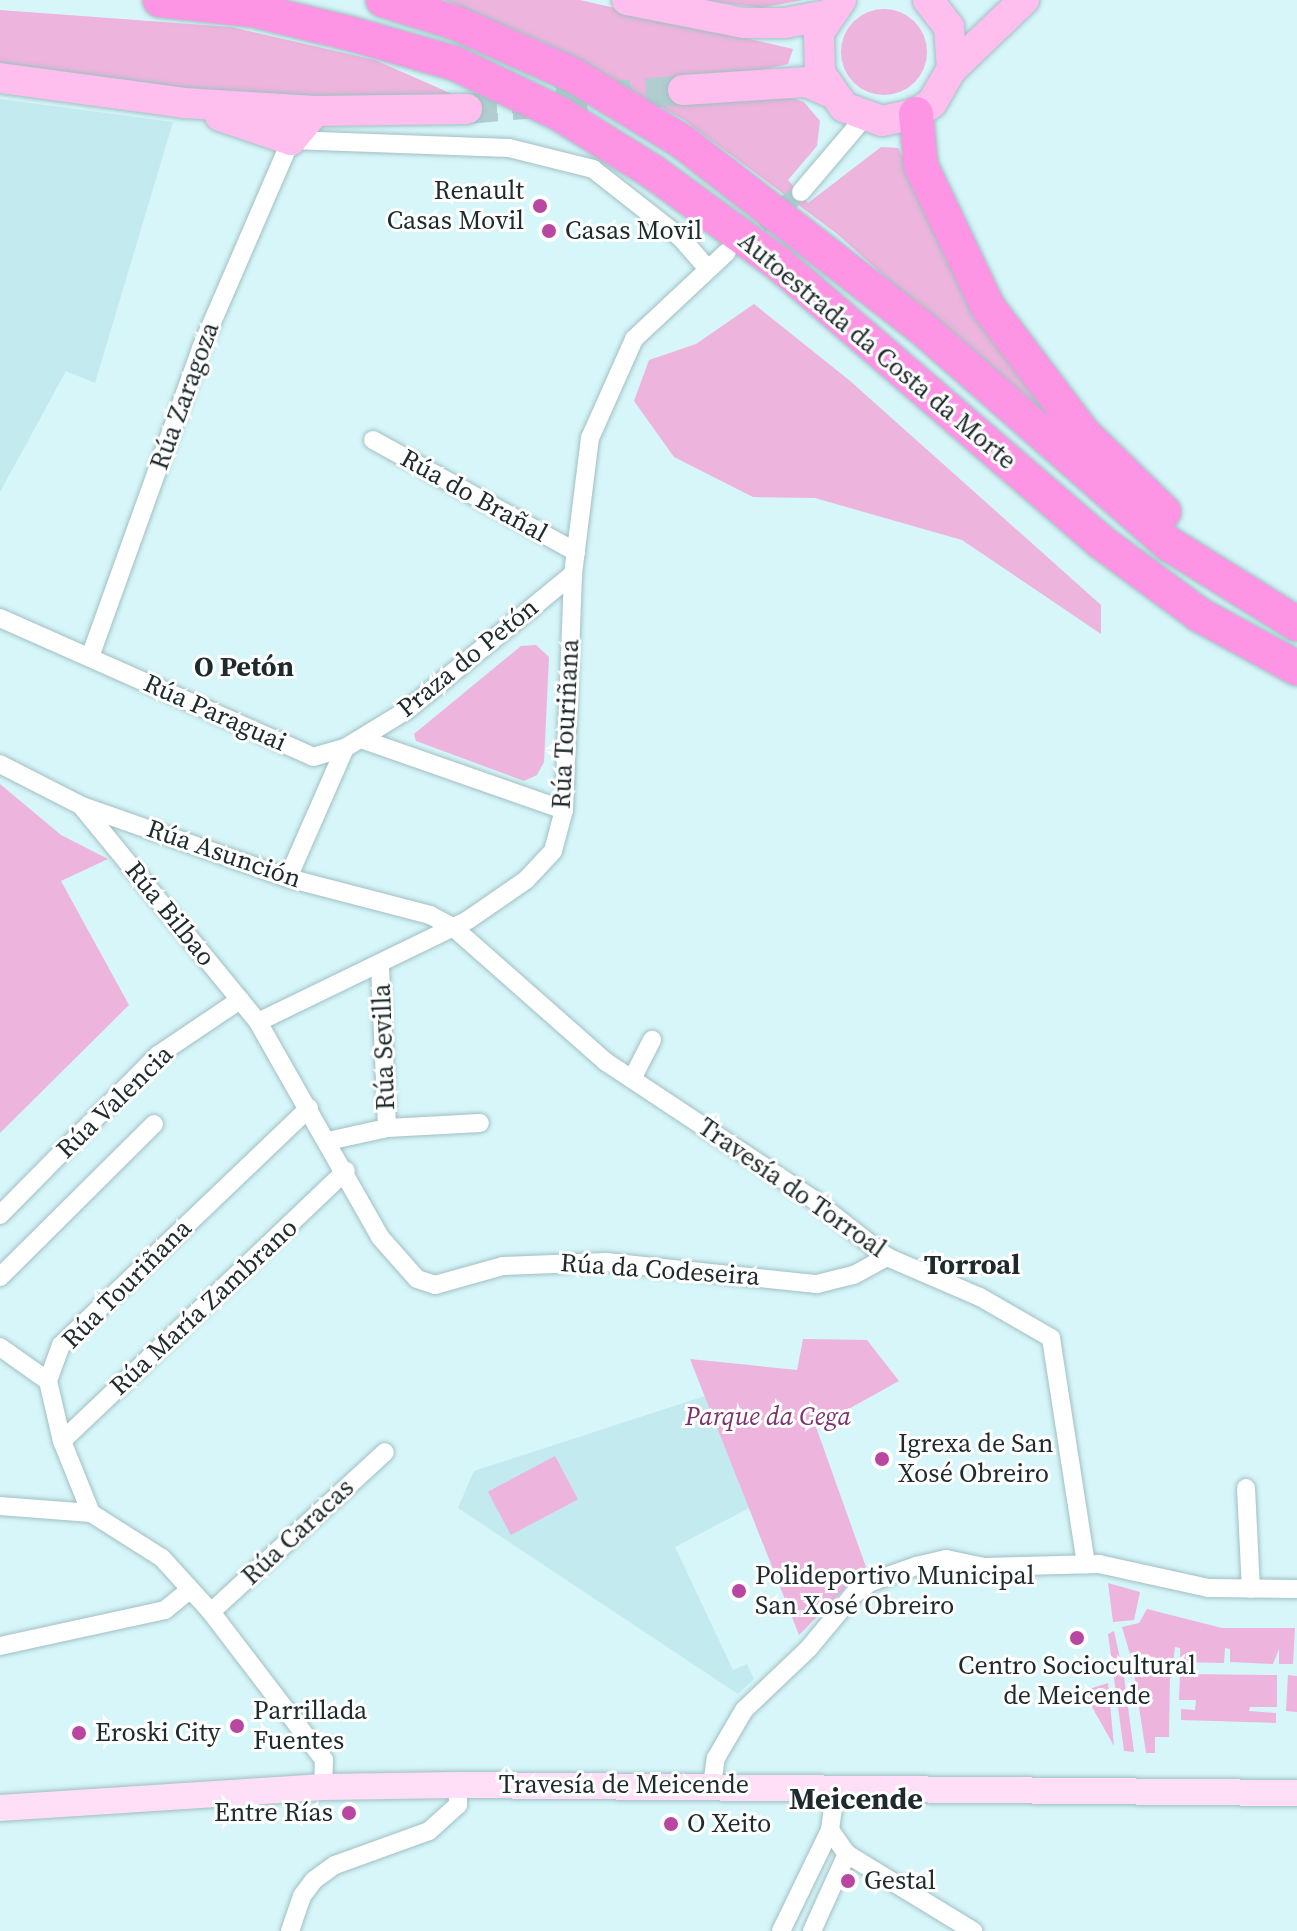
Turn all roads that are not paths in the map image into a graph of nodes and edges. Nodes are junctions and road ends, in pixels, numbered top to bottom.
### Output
1 (160, 0) edge
2 (383, 0) edge
3 (627, 0) edge
4 (928, 0) edge
5 (1024, 0) edge
6 (834, 8) edge
7 (952, 69) junction
8 (0, 78) edge
9 (683, 90) tunnel mouth
10 (829, 92) junction
11 (184, 103) junction
12 (467, 109) tunnel mouth
13 (315, 111) junction
14 (916, 114) junction
15 (864, 118) junction
16 (291, 140) junction
17 (801, 192) tunnel mouth
18 (727, 252) tunnel mouth
19 (707, 268) junction
20 (373, 440) dead end
21 (576, 552) junction
22 (573, 574) junction
23 (1297, 601) edge
24 (0, 618) edge
25 (1297, 624) edge
26 (90, 657) junction
27 (1297, 668) edge
28 (353, 743) junction
29 (0, 764) edge
30 (82, 806) junction
31 (564, 810) junction
32 (288, 878) junction
33 (454, 928) junction
34 (380, 966) junction
35 (240, 1000) junction
36 (258, 1022) junction
37 (652, 1040) dead end
38 (632, 1079) junction
39 (309, 1108) junction
40 (480, 1123) dead end
41 (154, 1124) dead end
42 (387, 1128) junction
43 (328, 1141) junction
44 (346, 1171) junction
45 (0, 1215) edge
46 (887, 1257) junction
47 (0, 1277) edge
48 (0, 1347) edge
49 (48, 1381) junction
50 (62, 1441) junction
51 (385, 1452) dead end
52 (1246, 1488) dead end
53 (0, 1506) edge
54 (91, 1513) junction
55 (1086, 1564) junction
56 (1251, 1589) junction
57 (1297, 1589) edge
58 (190, 1590) junction
59 (211, 1612) junction
60 (0, 1646) edge
61 (458, 1785) junction
62 (712, 1785) junction
63 (836, 1785) junction
64 (323, 1787) junction
65 (1297, 1793) edge
66 (0, 1808) edge
67 (830, 1830) junction
68 (847, 1854) junction
69 (290, 1931) edge
70 (781, 1931) edge
71 (812, 1931) edge
72 (973, 1931) edge

1 - 27 highway, Autoestrada da Costa da Morte
2 - 25 highway, Autoestrada da Costa da Morte
3 - 6 main road
4 - 7 main road
5 - 7 main road
6 - 10 main road
7 - 14 main road
8 - 11 main road
9 - 10 main road
10 - 15 main road
11 - 13 main road
11 - 16 main road
12 - 13 main road
13 - 16 main road
14 - 15 main road
14 - 23 highway
15 - 17 street
16 - 19 street
16 - 26 street, Rúa Zaragoza
18 - 19 street, Rúa Touriñana
19 - 21 street, Rúa Touriñana
20 - 21 street, Rúa do Brañal
21 - 22 street, Rúa Touriñana
22 - 28 street, Praza do Petón
22 - 31 street, Rúa Touriñana
24 - 26 street, Rúa Paraguai
26 - 28 street, Rúa Paraguai
28 - 31 street, Praza do Petón
28 - 32 street
29 - 30 street, Rúa Asunción
30 - 32 street, Rúa Asunción
30 - 35 street, Rúa Bilbao
31 - 33 street, Rúa Touriñana
32 - 33 street, Rúa Asunción
33 - 34 street, Rúa Touriñana
33 - 38 street, Travesía do Torroal
34 - 36 street, Rúa Touriñana
34 - 42 street, Rúa Sevilla
35 - 36 street, Rúa Bilbao
35 - 45 street, Rúa Valencia
36 - 39 street
37 - 38 street
38 - 46 street, Travesía do Torroal
39 - 43 street
39 - 49 street, Rúa Touriñana
40 - 42 street
41 - 47 street
42 - 43 street
43 - 44 street
44 - 46 street, Rúa da Codeseira
44 - 50 street, Rúa María Zambrano
46 - 55 street, Travesía do Torroal
48 - 49 street
49 - 50 street
50 - 54 street
51 - 59 street, Rúa Caracas
52 - 56 street
53 - 54 street
54 - 58 street
55 - 56 street
55 - 62 street
56 - 57 street
58 - 59 street
58 - 60 street
59 - 64 street
61 - 62 main road, Travesía de Meicende
61 - 64 main road, Travesía de Meicende
61 - 69 street
62 - 63 main road, Travesía de Meicende
63 - 65 main road, Travesía de Meicende
63 - 67 street
64 - 66 main road, Travesía de Meicende
67 - 68 street
67 - 70 street
68 - 71 street
68 - 72 street

